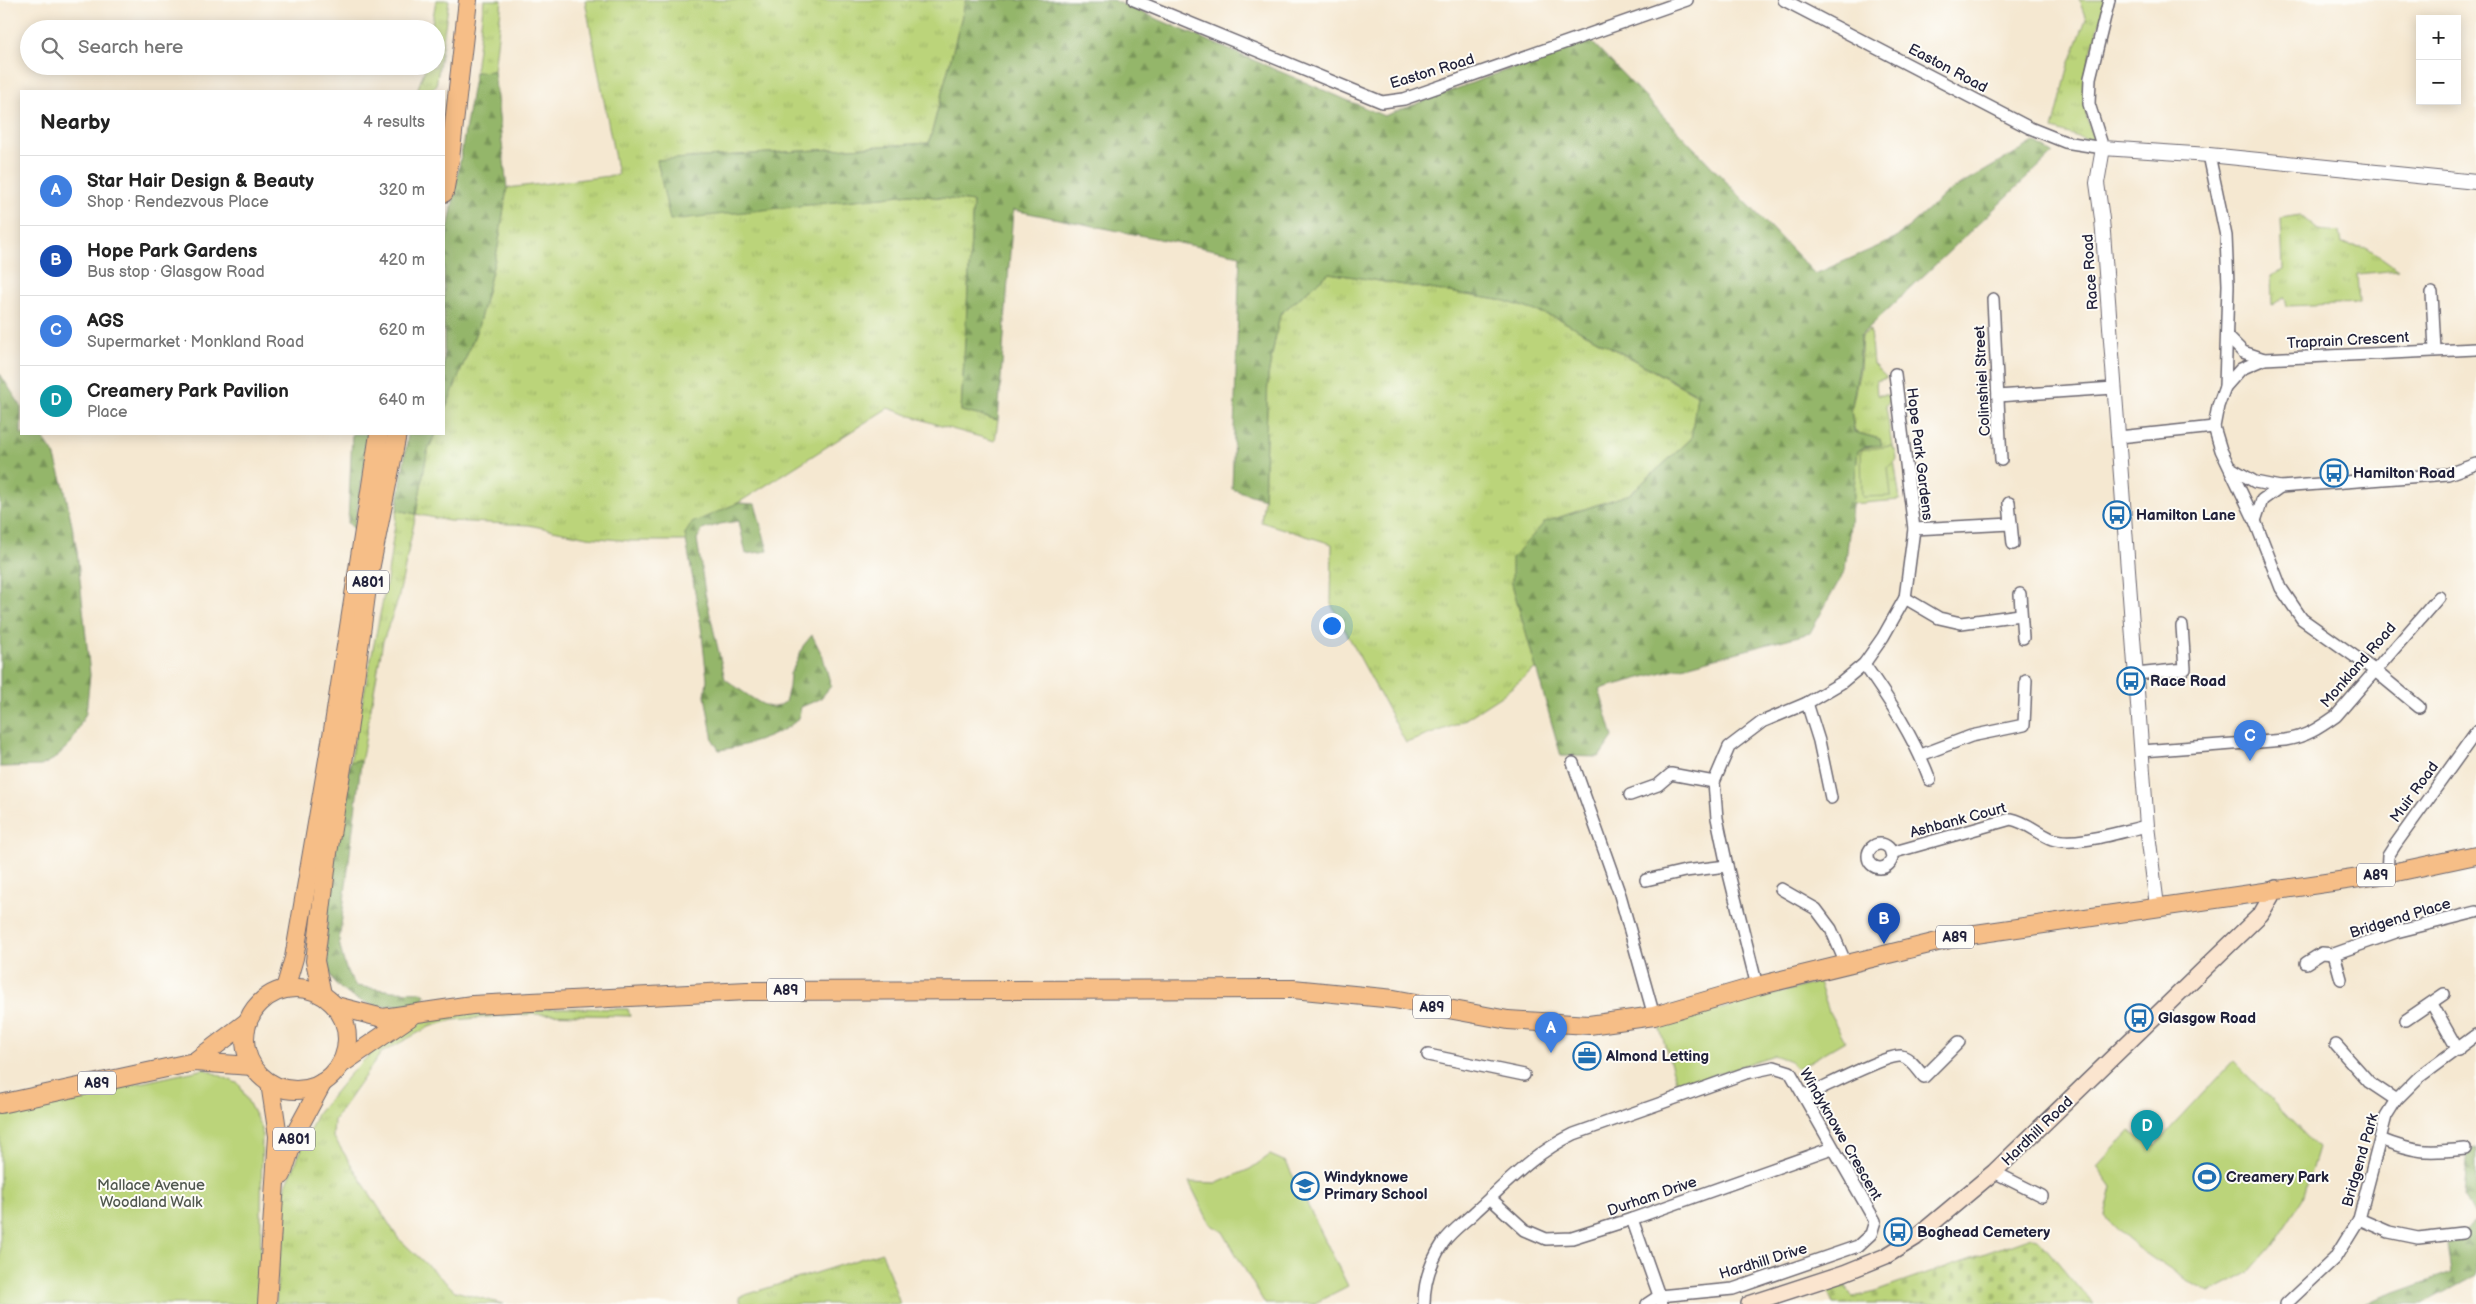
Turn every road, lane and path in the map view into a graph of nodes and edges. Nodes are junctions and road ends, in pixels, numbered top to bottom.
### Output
1 (463, 0) edge
2 (468, 0) edge
3 (1134, 0) edge
4 (1686, 0) edge
5 (1784, 0) edge
6 (2109, 0) edge
7 (445, 105) edge
8 (2102, 148) junction
9 (2209, 155) junction
10 (2476, 182) edge
11 (445, 187) edge
12 (2432, 293) dead end
13 (1993, 299) dead end
14 (2228, 337) junction
15 (2476, 349) edge
16 (2435, 350) junction
17 (2464, 350) junction
18 (2476, 356) edge
19 (2264, 359) junction
20 (1895, 374) dead end
21 (2225, 386) junction
22 (2114, 388) junction
23 (1998, 396) junction
24 (2214, 427) junction
25 (379, 435) edge
26 (397, 435) edge
27 (2120, 437) junction
28 (2000, 460) dead end
29 (2476, 464) edge
30 (2231, 468) junction
31 (2280, 487) junction
32 (2009, 503) dead end
33 (2255, 521) junction
34 (2011, 524) junction
35 (1914, 529) junction
36 (2013, 544) dead end
37 (2020, 594) dead end
38 (2438, 597) dead end
39 (1905, 598) junction
40 (2020, 615) junction
41 (2182, 626) dead end
42 (2023, 638) dead end
43 (1864, 664) junction
44 (2374, 670) junction
45 (2136, 674) junction
46 (2026, 680) dead end
47 (1807, 703) junction
48 (2420, 707) dead end
49 (2476, 732) edge
50 (2142, 751) junction
51 (1921, 755) junction
52 (1573, 763) dead end
53 (1930, 780) dead end
54 (1714, 782) junction
55 (1630, 795) dead end
56 (1831, 798) dead end
57 (2147, 826) junction
58 (1891, 854) dead end
59 (2476, 855) edge
60 (1727, 866) junction
61 (2386, 874) junction
62 (1646, 880) dead end
63 (1780, 888) dead end
64 (2276, 888) junction
65 (2157, 906) junction
66 (2476, 912) edge
67 (2334, 954) junction
68 (2306, 963) dead end
69 (1846, 964) junction
70 (2341, 979) dead end
71 (1757, 986) junction
72 (285, 988) junction
73 (322, 994) junction
74 (2444, 994) dead end
75 (2432, 1004) junction
76 (336, 1006) junction
77 (414, 1014) junction
78 (1654, 1016) junction
79 (2406, 1020) dead end
80 (248, 1022) junction
81 (2476, 1035) edge
82 (1960, 1042) dead end
83 (2336, 1045) dead end
84 (2458, 1050) junction
85 (1428, 1055) dead end
86 (194, 1062) junction
87 (340, 1065) junction
88 (252, 1066) junction
89 (1524, 1075) dead end
90 (323, 1082) junction
91 (270, 1083) junction
92 (1804, 1096) junction
93 (2396, 1100) junction
94 (0, 1104) edge
95 (2380, 1139) junction
96 (1832, 1148) junction
97 (2465, 1149) dead end
98 (1994, 1172) junction
99 (2042, 1196) dead end
100 (1490, 1198) junction
101 (274, 1199) junction
102 (1632, 1219) junction
103 (2359, 1219) junction
104 (1875, 1221) joint
105 (2462, 1232) dead end
106 (1661, 1300) edge
107 (267, 1304) edge
108 (1424, 1304) edge
109 (1647, 1304) edge
110 (1749, 1304) edge
111 (2286, 1304) edge

1 - 7 main road
2 - 11 main road
3 - 4 street, Easton Road
5 - 8 street, Easton Road
6 - 8 street, Race Road
8 - 9 street
8 - 22 street, Race Road
9 - 10 street
9 - 14 street
12 - 16 street
13 - 23 street, Colinshiel Street
14 - 19 street, Traprain Crescent
14 - 21 street
15 - 17 street
16 - 17 street, Traprain Crescent
16 - 19 street, Traprain Crescent
17 - 18 street, Traprain Crescent
19 - 21 street, Traprain Crescent
20 - 35 street, Hope Park Gardens
21 - 24 street
22 - 23 street
22 - 27 street, Race Road
23 - 28 street, Colinshiel Street
24 - 27 street
24 - 30 street
25 - 72 main road, A801
26 - 73 main road, A801
27 - 45 street, Race Road
29 - 31 street
30 - 31 street
30 - 33 street
31 - 33 street
32 - 34 street
33 - 44 street
34 - 35 street
34 - 36 street
35 - 39 street, Hope Park Gardens
37 - 40 street
38 - 44 street, Monkland Road
39 - 40 street
39 - 43 street, Hope Park Gardens
40 - 42 street
41 - 45 street
43 - 47 street, Hope Park Gardens
43 - 51 street
44 - 48 street
44 - 50 street, Monkland Road
45 - 50 street, Race Road
46 - 51 street
47 - 54 street, Hope Park Gardens
47 - 56 street
49 - 61 street, Muir Road
50 - 57 street, Race Road
51 - 53 street
52 - 78 street
54 - 55 street
54 - 60 street, Hope Park Gardens
57 - 58 street, Ashbank Court
57 - 65 street, Race Road
59 - 61 main road, A89
60 - 62 street
60 - 71 street, Hope Park Gardens
61 - 64 main road, A89
63 - 69 street
64 - 65 main road, A89
64 - 98 main road, Hardhill Road
65 - 69 main road, A89
66 - 67 street, Bridgend Place
67 - 68 street, Bridgend Place
67 - 70 street
69 - 71 main road, A89
71 - 78 main road, A89
72 - 73 main road, A89
72 - 80 main road, A89
73 - 76 main road, A89
74 - 75 street
75 - 79 street
75 - 84 street
76 - 77 main road, A89
76 - 87 main road, A89
77 - 78 main road, A89
77 - 87 main road, A89
80 - 86 main road, A89
80 - 88 main road, A89
81 - 84 street, Bridgend Park
82 - 92 street
83 - 93 street
84 - 93 street, Bridgend Park
85 - 89 street
86 - 88 main road, A89
86 - 94 main road, A89
87 - 90 main road, A89
88 - 91 main road, A89
90 - 91 main road, A89
90 - 101 main road, A801
91 - 101 main road, A801
92 - 96 street, Windyknowe Crescent
92 - 100 street, Windyknowe Crescent
93 - 95 street, Bridgend Park
95 - 97 street
95 - 103 street, Bridgend Park
96 - 102 street, Durham Drive
96 - 104 street, Windyknowe Crescent
98 - 99 street
98 - 110 main road, Hardhill Road
100 - 102 street, Durham Drive
100 - 108 street, Windyknowe Crescent
101 - 107 main road, A801
102 - 106 street
103 - 105 street
103 - 111 street, Bridgend Park
104 - 106 street, Hardhill Drive
106 - 109 street, Hardhill Drive

